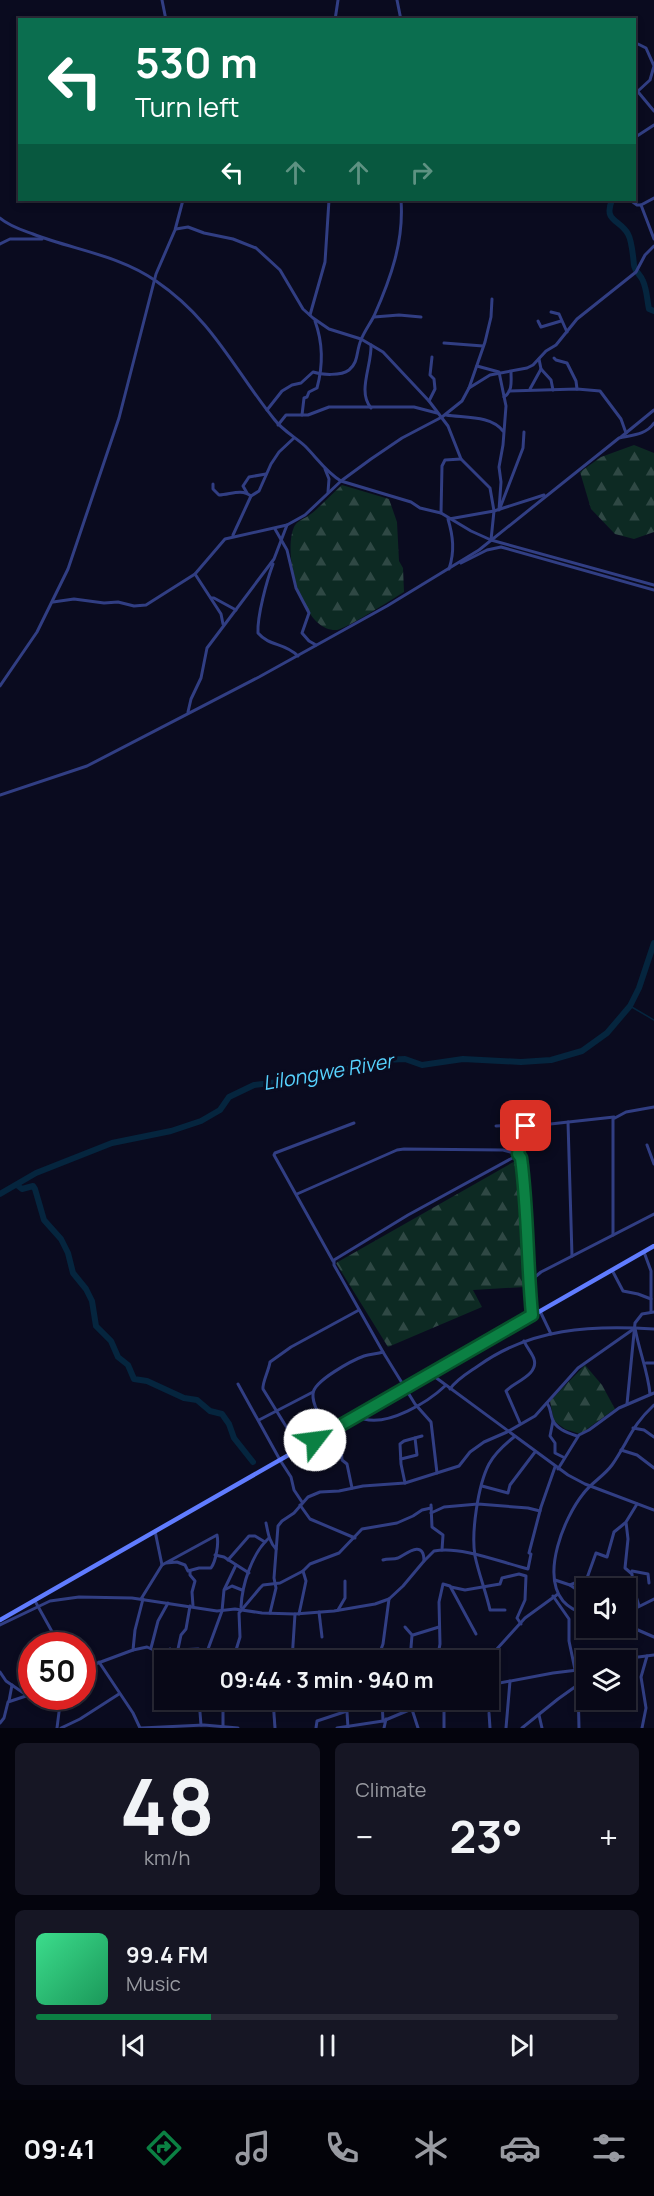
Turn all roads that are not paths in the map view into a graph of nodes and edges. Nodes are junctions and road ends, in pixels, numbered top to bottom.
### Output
1 (162, 0) edge
2 (338, 0) edge
3 (397, 0) edge
4 (166, 18) edge
5 (335, 18) edge
6 (401, 18) edge
7 (638, 44) dead end
8 (636, 89) edge
9 (654, 111) edge
10 (654, 125) edge
11 (636, 137) edge
12 (654, 198) edge
13 (183, 201) edge
14 (329, 201) edge
15 (401, 201) edge
16 (631, 201) edge
17 (641, 205) junction
18 (180, 217) junction
19 (0, 218) edge
20 (188, 227) junction
21 (175, 230) junction
22 (44, 238) junction
23 (654, 238) edge
24 (0, 244) edge
25 (654, 246) edge
26 (155, 280) junction
27 (492, 299) dead end
28 (551, 312) dead end
29 (310, 315) junction
30 (422, 317) dead end
31 (372, 318) junction
32 (315, 320) junction
33 (538, 321) dead end
34 (561, 321) junction
35 (567, 332) junction
36 (361, 339) junction
37 (444, 343) dead end
38 (371, 345) junction
39 (483, 346) junction
40 (432, 357) dead end
41 (554, 358) dead end
42 (539, 359) junction
43 (477, 366) junction
44 (542, 369) junction
45 (499, 372) junction
46 (511, 372) junction
47 (321, 373) junction
48 (469, 388) junction
49 (577, 389) junction
50 (530, 390) junction
51 (554, 390) junction
52 (510, 391) junction
53 (504, 397) junction
54 (429, 401) junction
55 (372, 408) junction
56 (654, 410) edge
57 (267, 411) junction
58 (438, 413) junction
59 (302, 415) junction
60 (444, 416) junction
61 (654, 423) edge
62 (278, 424) junction
63 (503, 431) junction
64 (524, 432) dead end
65 (626, 433) junction
66 (294, 438) junction
67 (619, 438) junction
68 (460, 459) junction
69 (324, 467) junction
70 (266, 474) junction
71 (341, 481) junction
72 (213, 484) dead end
73 (327, 493) junction
74 (548, 494) junction
75 (249, 495) junction
76 (497, 511) junction
77 (441, 513) junction
78 (447, 519) junction
79 (287, 525) junction
80 (275, 529) junction
81 (233, 536) junction
82 (282, 540) junction
83 (491, 540) junction
84 (274, 559) junction
85 (454, 566) junction
86 (449, 569) junction
87 (195, 574) junction
88 (654, 588) edge
89 (211, 599) junction
90 (53, 602) junction
91 (236, 610) junction
92 (224, 626) junction
93 (316, 645) junction
94 (298, 656) junction
95 (0, 686) edge
96 (188, 713) junction
97 (0, 795) edge
98 (654, 1107) edge
99 (614, 1117) junction
100 (568, 1122) junction
101 (354, 1123) dead end
102 (496, 1126) dead end
103 (523, 1127) junction
104 (647, 1146) dead end
105 (518, 1154) junction
106 (654, 1164) edge
107 (297, 1194) junction
108 (654, 1214) edge
109 (613, 1234) junction
110 (654, 1246) edge
111 (644, 1252) junction
112 (572, 1256) junction
113 (334, 1262) junction
114 (612, 1270) junction
115 (529, 1282) junction
116 (651, 1299) junction
117 (359, 1310) junction
118 (540, 1311) junction
119 (653, 1312) edge
120 (532, 1315) junction
121 (635, 1328) junction
122 (654, 1329) edge
123 (551, 1334) junction
124 (524, 1341) junction
125 (383, 1352) junction
126 (654, 1363) edge
127 (646, 1364) junction
128 (430, 1374) junction
129 (238, 1384) dead end
130 (445, 1386) junction
131 (406, 1388) junction
132 (450, 1389) junction
133 (313, 1392) junction
134 (652, 1394) edge
135 (547, 1403) junction
136 (627, 1404) junction
137 (654, 1405) edge
138 (417, 1406) junction
139 (278, 1410) junction
140 (361, 1413) junction
141 (258, 1419) junction
142 (553, 1421) junction
143 (520, 1423) junction
144 (633, 1428) junction
145 (331, 1431) junction
146 (507, 1432) junction
147 (422, 1436) dead end
148 (578, 1436) junction
149 (514, 1437) junction
150 (654, 1437) edge
151 (414, 1438) junction
152 (300, 1449) junction
153 (621, 1450) junction
154 (535, 1452) junction
155 (564, 1458) junction
156 (401, 1459) junction
157 (280, 1460) junction
158 (557, 1468) junction
159 (654, 1468) edge
160 (437, 1473) junction
161 (405, 1483) junction
162 (482, 1486) junction
163 (592, 1486) junction
164 (352, 1488) junction
165 (301, 1503) junction
166 (478, 1504) junction
167 (637, 1504) junction
168 (654, 1510) edge
169 (540, 1511) junction
170 (431, 1513) junction
171 (626, 1522) junction
172 (266, 1523) dead end
173 (155, 1531) junction
174 (269, 1538) junction
175 (355, 1538) junction
176 (265, 1542) junction
177 (276, 1549) junction
178 (442, 1551) junction
179 (215, 1554) junction
180 (475, 1554) junction
181 (228, 1560) junction
182 (383, 1560) dead end
183 (424, 1561) junction
184 (164, 1564) junction
185 (236, 1565) junction
186 (630, 1570) junction
187 (190, 1571) junction
188 (303, 1571) junction
189 (249, 1573) junction
190 (555, 1580) junction
191 (345, 1581) dead end
192 (649, 1583) dead end
193 (276, 1584) junction
194 (570, 1585) junction
195 (450, 1586) junction
196 (483, 1587) junction
197 (576, 1589) edge
198 (225, 1590) junction
199 (242, 1591) junction
200 (558, 1594) junction
201 (553, 1596) junction
202 (142, 1599) junction
203 (389, 1599) junction
204 (654, 1599) edge
205 (35, 1601) junction
206 (168, 1603) junction
207 (39, 1606) junction
208 (639, 1606) junction
209 (191, 1607) junction
210 (636, 1608) edge
211 (241, 1609) junction
212 (338, 1610) junction
213 (505, 1610) dead end
214 (576, 1610) edge
215 (222, 1611) junction
216 (319, 1612) junction
217 (270, 1613) junction
218 (297, 1614) junction
219 (0, 1620) edge
220 (521, 1624) junction
221 (0, 1625) edge
222 (405, 1627) dead end
223 (439, 1627) junction
224 (636, 1629) edge
225 (53, 1632) edge
226 (476, 1634) dead end
227 (412, 1635) junction
228 (322, 1637) dead end
229 (654, 1638) edge
230 (151, 1647) junction
231 (170, 1649) joint
232 (178, 1649) junction
233 (133, 1650) junction
234 (200, 1650) edge
235 (207, 1650) edge
236 (237, 1650) edge
237 (293, 1650) edge
238 (382, 1650) edge
239 (411, 1650) edge
240 (438, 1650) edge
241 (496, 1650) edge
242 (654, 1655) edge
243 (647, 1656) junction
244 (636, 1657) edge
245 (99, 1662) junction
246 (96, 1663) edge
247 (576, 1670) joint
248 (0, 1672) edge
249 (510, 1681) junction
250 (499, 1683) edge
251 (12, 1685) junction
252 (576, 1686) edge
253 (18, 1689) edge
254 (120, 1694) junction
255 (18, 1698) edge
256 (8, 1702) junction
257 (60, 1710) edge
258 (200, 1710) edge
259 (223, 1710) edge
260 (274, 1710) edge
261 (383, 1710) edge
262 (409, 1710) edge
263 (412, 1710) edge
264 (444, 1710) edge
265 (579, 1710) edge
266 (347, 1712) joint
267 (489, 1713) dead end
268 (539, 1715) junction
269 (384, 1720) junction
270 (0, 1724) edge
271 (201, 1725) junction
272 (223, 1726) junction
273 (181, 1727) edge
274 (59, 1728) edge
275 (140, 1728) edge
276 (238, 1728) edge
277 (275, 1728) edge
278 (316, 1728) edge
279 (339, 1728) edge
280 (348, 1728) edge
281 (384, 1728) edge
282 (418, 1728) edge
283 (444, 1728) edge
284 (490, 1728) edge
285 (506, 1728) edge
286 (522, 1728) edge
287 (542, 1728) edge
288 (579, 1728) edge
289 (642, 1728) edge

1 - 4 street
2 - 5 street
3 - 6 street
7 - 8 street
8 - 9 street
10 - 11 street
12 - 17 street
13 - 18 street
14 - 29 street
15 - 31 street
16 - 17 street
17 - 23 street
18 - 20 street
18 - 21 street
19 - 22 street
20 - 21 street
20 - 29 street
21 - 26 street
22 - 24 street
22 - 26 street
25 - 35 street
26 - 57 street
26 - 90 street
27 - 39 street
28 - 34 street
29 - 32 street
30 - 31 street
31 - 36 street
32 - 36 street
32 - 47 street
33 - 34 street
34 - 35 street
35 - 42 street
36 - 38 street
36 - 47 street
37 - 39 street
38 - 54 street
38 - 55 street
39 - 43 street
40 - 54 street
41 - 49 street
42 - 44 street
42 - 46 street
43 - 45 street
43 - 48 street
44 - 50 street
44 - 51 street
45 - 46 street
45 - 48 street
45 - 53 street
46 - 52 street
47 - 57 street
47 - 59 street
48 - 60 street
49 - 51 street
49 - 65 street
50 - 51 street
50 - 52 street
52 - 53 street
53 - 63 street
54 - 58 street
55 - 58 street
55 - 59 street
56 - 65 street
57 - 62 street
58 - 60 street
59 - 62 street
60 - 63 street
60 - 68 street
60 - 71 street
61 - 67 street
62 - 66 street
63 - 76 street
64 - 76 street
65 - 67 street
66 - 69 street
66 - 70 street
67 - 74 street
68 - 76 street
68 - 77 street
69 - 71 street
69 - 73 street
70 - 75 street
70 - 75 street
71 - 73 street
71 - 77 street
72 - 75 street
73 - 79 street
74 - 76 street
74 - 83 street
75 - 81 street
76 - 78 street
76 - 83 street
77 - 78 street
78 - 83 street
78 - 86 street
79 - 80 street
79 - 82 street
80 - 81 street
80 - 82 street
81 - 87 street
82 - 84 street
82 - 93 street
83 - 85 street
83 - 88 street
84 - 91 street
84 - 94 street
85 - 86 street
85 - 88 street
86 - 93 street
87 - 89 street
87 - 90 street
89 - 91 street
89 - 92 street
90 - 95 street
91 - 92 street
92 - 96 street
93 - 94 street
94 - 96 street
96 - 97 street
98 - 99 street
99 - 100 street
99 - 109 street
100 - 103 street
100 - 112 street
101 - 107 street
102 - 103 street
103 - 105 street
104 - 106 street
105 - 107 street
105 - 113 street
105 - 115 street
107 - 113 street
108 - 109 street
109 - 112 street
110 - 111 main road
111 - 114 main road
111 - 116 street
112 - 115 street
113 - 117 street
114 - 116 street
114 - 118 main road
115 - 120 street
116 - 119 street
117 - 125 street
117 - 139 street
118 - 120 main road
118 - 123 street
119 - 121 street
120 - 128 main road
121 - 122 street
121 - 123 street
121 - 127 street
121 - 135 street
121 - 136 street
123 - 124 street
124 - 132 street
124 - 143 street
125 - 131 street
125 - 133 street
126 - 127 street
127 - 134 street
128 - 130 street
128 - 131 main road
129 - 141 street
130 - 132 street
130 - 138 street
131 - 138 street
131 - 140 main road
132 - 146 street
133 - 139 street
133 - 145 street
134 - 136 street
135 - 142 street
135 - 143 street
136 - 148 street
137 - 144 street
138 - 140 street
138 - 160 street
139 - 141 street
139 - 152 street
140 - 145 main road
141 - 157 street
142 - 148 street
142 - 155 street
143 - 146 street
144 - 150 street
144 - 153 street
145 - 152 main road
145 - 164 street
146 - 149 street
146 - 160 street
147 - 151 street
148 - 155 street
149 - 154 street
149 - 162 street
151 - 156 street
151 - 156 street
152 - 157 main road
153 - 159 street
153 - 163 street
154 - 158 street
154 - 162 street
155 - 158 street
156 - 161 street
157 - 165 street
157 - 173 main road
158 - 163 street
158 - 169 street
160 - 161 street
161 - 164 street
162 - 166 street
163 - 167 street
163 - 190 street
164 - 165 street
165 - 175 street
165 - 177 street
166 - 169 street
166 - 170 street
166 - 180 street
167 - 168 street
167 - 171 street
169 - 180 street
170 - 175 street
170 - 178 street
171 - 186 street
171 - 194 street
172 - 174 street
173 - 184 street
173 - 205 main road
174 - 176 street
174 - 177 street
175 - 188 street
176 - 181 street
176 - 189 street
177 - 193 street
178 - 180 street
178 - 183 street
179 - 181 street
179 - 184 street
179 - 187 street
180 - 196 street
181 - 185 street
182 - 183 street
183 - 203 street
184 - 187 street
184 - 202 street
185 - 189 street
185 - 198 street
186 - 192 street
186 - 208 street
187 - 209 street
188 - 193 street
188 - 218 street
189 - 199 street
190 - 194 street
190 - 200 street
191 - 212 street
193 - 211 street
193 - 217 street
194 - 197 street
195 - 196 street
195 - 223 street
195 - 226 street
196 - 213 street
196 - 220 street
198 - 199 street
198 - 215 street
199 - 211 street
200 - 201 street
200 - 214 street
201 - 220 street
201 - 247 street
202 - 206 street
202 - 207 street
202 - 233 street
203 - 212 street
203 - 238 street
204 - 208 street
205 - 207 street
205 - 219 main road
206 - 209 street
206 - 230 street
207 - 221 street
207 - 225 street
208 - 210 street
209 - 215 street
209 - 232 street
211 - 215 street
211 - 217 street
211 - 236 street
212 - 216 street
215 - 235 street
216 - 218 street
216 - 228 street
217 - 218 street
218 - 237 street
220 - 241 street
222 - 227 street
223 - 227 street
223 - 240 street
224 - 229 street
227 - 239 street
230 - 231 street
230 - 233 street
231 - 232 street
232 - 234 street
233 - 245 street
242 - 243 street
243 - 244 street
243 - 289 street
245 - 246 street
245 - 254 street
247 - 249 street
248 - 251 street
249 - 250 street
249 - 285 street
251 - 253 street
251 - 256 street
252 - 268 street
254 - 274 street
254 - 275 street
255 - 256 street
256 - 270 street
257 - 274 street
258 - 271 street
259 - 272 street
260 - 277 street
261 - 269 street
262 - 269 street
263 - 282 street
264 - 283 street
265 - 288 street
266 - 278 street
266 - 280 street
267 - 284 street
268 - 286 street
268 - 287 street
269 - 280 street
269 - 281 street
271 - 272 street
271 - 273 street
272 - 276 street
273 - 275 street
279 - 280 street

